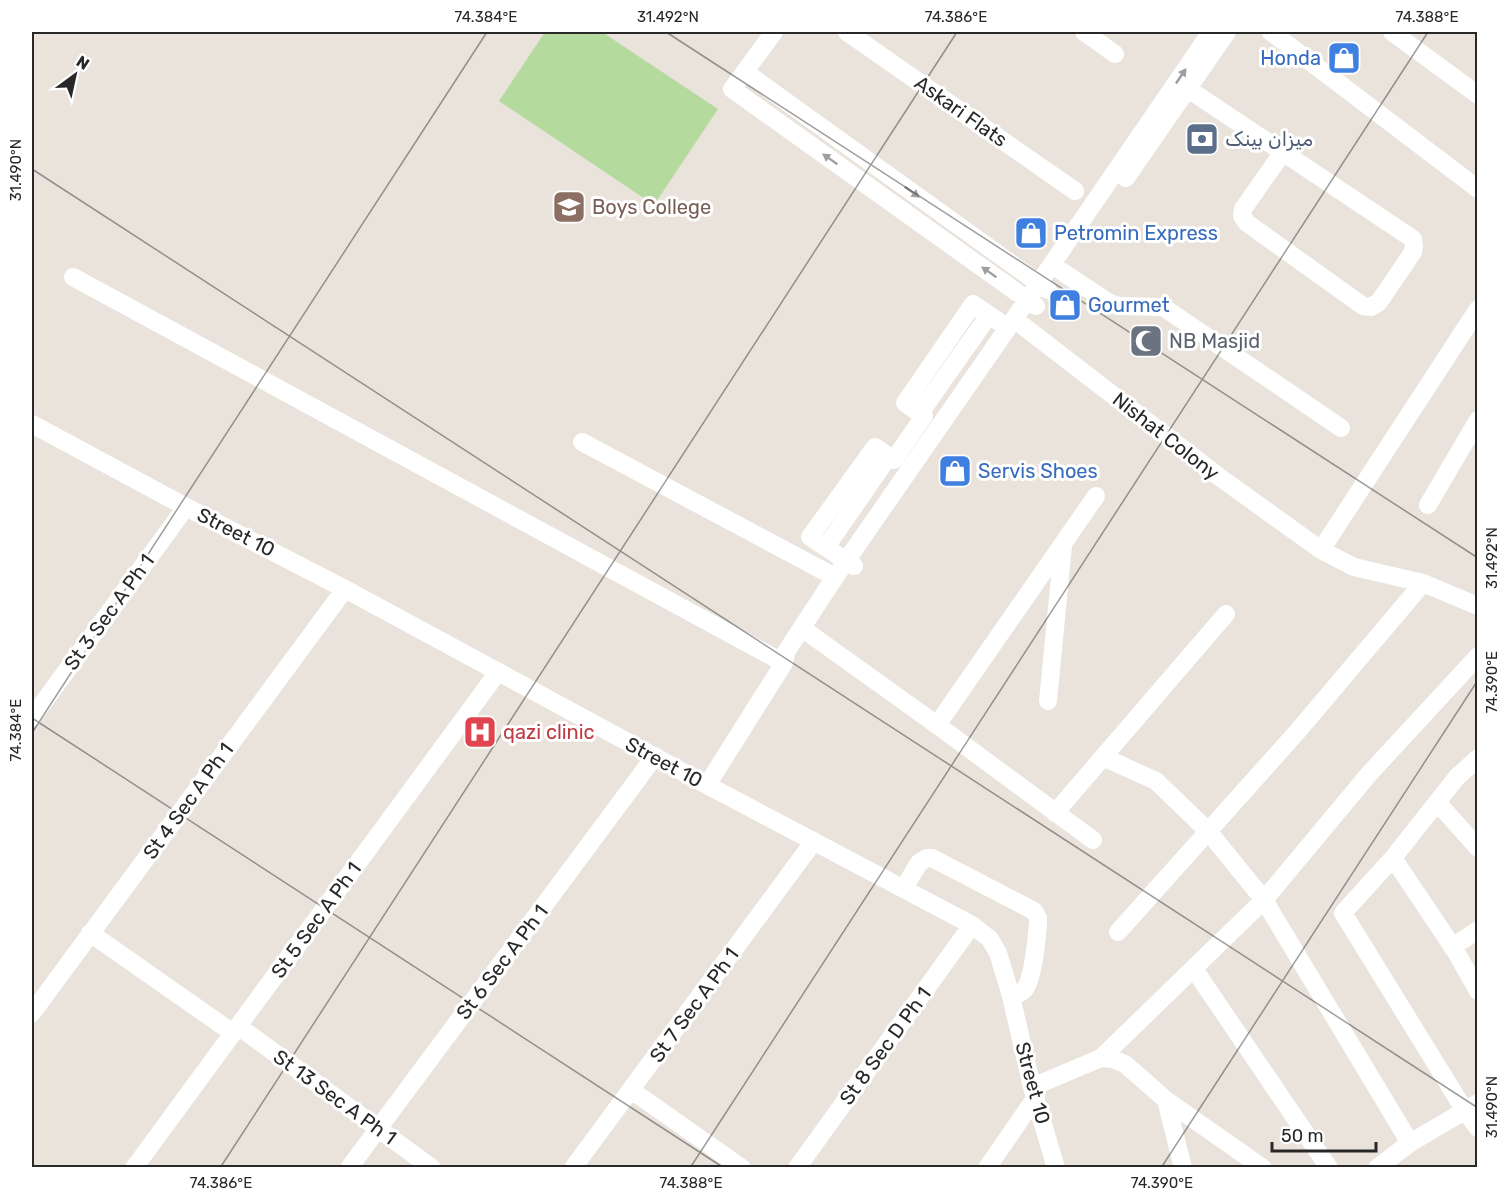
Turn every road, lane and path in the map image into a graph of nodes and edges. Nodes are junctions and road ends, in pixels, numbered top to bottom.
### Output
1 (774, 32) edge
2 (847, 32) edge
3 (1084, 32) edge
4 (1211, 32) edge
5 (1227, 32) edge
6 (1271, 32) edge
7 (1392, 32) edge
8 (1115, 54) dead end
9 (745, 72) junction
10 (1188, 89) junction
11 (1478, 95) edge
12 (1283, 152) junction
13 (888, 175) junction
14 (1478, 189) edge
15 (1075, 191) dead end
16 (877, 192) junction
17 (1060, 271) junction
18 (73, 277) dead end
19 (1044, 287) junction
20 (1032, 303) junction
21 (1477, 310) edge
22 (1015, 324) junction
23 (1478, 420) edge
24 (32, 425) edge
25 (1341, 428) dead end
26 (582, 442) dead end
27 (924, 443) junction
28 (1096, 496) dead end
29 (1428, 505) dead end
30 (186, 507) junction
31 (1063, 544) junction
32 (1321, 550) junction
33 (851, 564) junction
34 (835, 577) junction
35 (1423, 583) junction
36 (345, 589) junction
37 (1477, 604) edge
38 (1226, 614) dead end
39 (810, 634) junction
40 (1478, 656) edge
41 (784, 663) junction
42 (498, 672) junction
43 (1048, 701) dead end
44 (32, 718) edge
45 (937, 724) junction
46 (655, 756) junction
47 (1103, 757) junction
48 (1478, 758) edge
49 (707, 785) junction
50 (1437, 802) junction
51 (1056, 813) junction
52 (1209, 831) junction
53 (1093, 840) dead end
54 (814, 841) junction
55 (1478, 848) edge
56 (1393, 858) junction
57 (904, 888) junction
58 (1264, 900) junction
59 (972, 925) junction
60 (1478, 930) edge
61 (1118, 932) dead end
62 (90, 933) junction
63 (1452, 947) junction
64 (1194, 969) junction
65 (1478, 990) edge
66 (1011, 996) junction
67 (32, 1013) edge
68 (236, 1030) junction
69 (1101, 1058) junction
70 (631, 1090) junction
71 (1034, 1092) junction
72 (1166, 1100) junction
73 (1471, 1107) edge
74 (378, 1128) junction
75 (1478, 1128) edge
76 (1410, 1143) junction
77 (134, 1167) edge
78 (349, 1167) edge
79 (432, 1167) edge
80 (573, 1167) edge
81 (742, 1167) edge
82 (797, 1167) edge
83 (987, 1167) edge
84 (1056, 1167) edge
85 (1183, 1167) edge
86 (1263, 1167) edge
87 (1329, 1167) edge
88 (1377, 1167) edge

1 - 9 street
2 - 15 street, Askari Flats
3 - 8 street
19 -> 4 street
5 - 10 street
6 - 14 street
7 - 11 street
9 - 13 street
16 -> 9 street
10 - 12 street
10 - 17 street
12 - 12 street
13 - 16 street
13 -> 19 street
20 -> 16 street
17 - 19 street
17 - 25 street
18 - 41 street
19 - 20 street
20 - 22 street
21 - 32 street
22 - 27 street
22 - 27 street, Nishat Colony
22 - 32 street, Nishat Colony
23 - 29 street
24 - 30 street, Street 10
26 - 34 street
27 - 33 street
27 - 33 street
28 - 31 street
30 - 36 street, Street 10
30 - 44 street, St 3 Sec A Ph 1
31 - 43 street
31 - 45 street
32 - 35 street, Nishat Colony
33 - 34 street
33 - 39 street
34 - 41 street
35 - 37 street, Nishat Colony
35 - 52 street
36 - 42 street, Street 10
36 - 62 street, St 4 Sec A Ph 1
38 - 47 street
39 - 41 street
39 - 45 street
40 - 58 street
41 - 49 street
42 - 46 street, Street 10
42 - 68 street, St 5 Sec A Ph 1
45 - 51 street
46 - 49 street, Street 10
46 - 74 street, St 6 Sec A Ph 1
47 - 51 street
47 - 52 street
48 - 50 street
49 - 54 street, Street 10
50 - 55 street
50 - 56 street
51 - 53 street
52 - 58 street
52 - 61 street
54 - 57 street, Street 10
54 - 70 street, St 7 Sec A Ph 1
56 - 63 street
56 - 73 street
57 - 59 street, Street 10
57 - 66 street
58 - 64 street
58 - 76 street
59 - 66 street, Street 10
59 - 82 street, St 8 Sec D Ph 1
60 - 63 street
62 - 67 street, St 4 Sec A Ph 1
62 - 68 street, St 13 Sec A Ph 1
63 - 65 street
64 - 69 street
64 - 87 street
66 - 71 street, Street 10
68 - 74 street, St 13 Sec A Ph 1
68 - 77 street, St 5 Sec A Ph 1
69 - 71 street
69 - 72 street
70 - 80 street, St 7 Sec A Ph 1
70 - 81 street
71 - 83 street
71 - 84 street, Street 10
72 - 85 street
72 - 86 street
73 - 75 street
73 - 76 street
74 - 78 street, St 6 Sec A Ph 1
74 - 79 street, St 13 Sec A Ph 1
76 - 88 street

